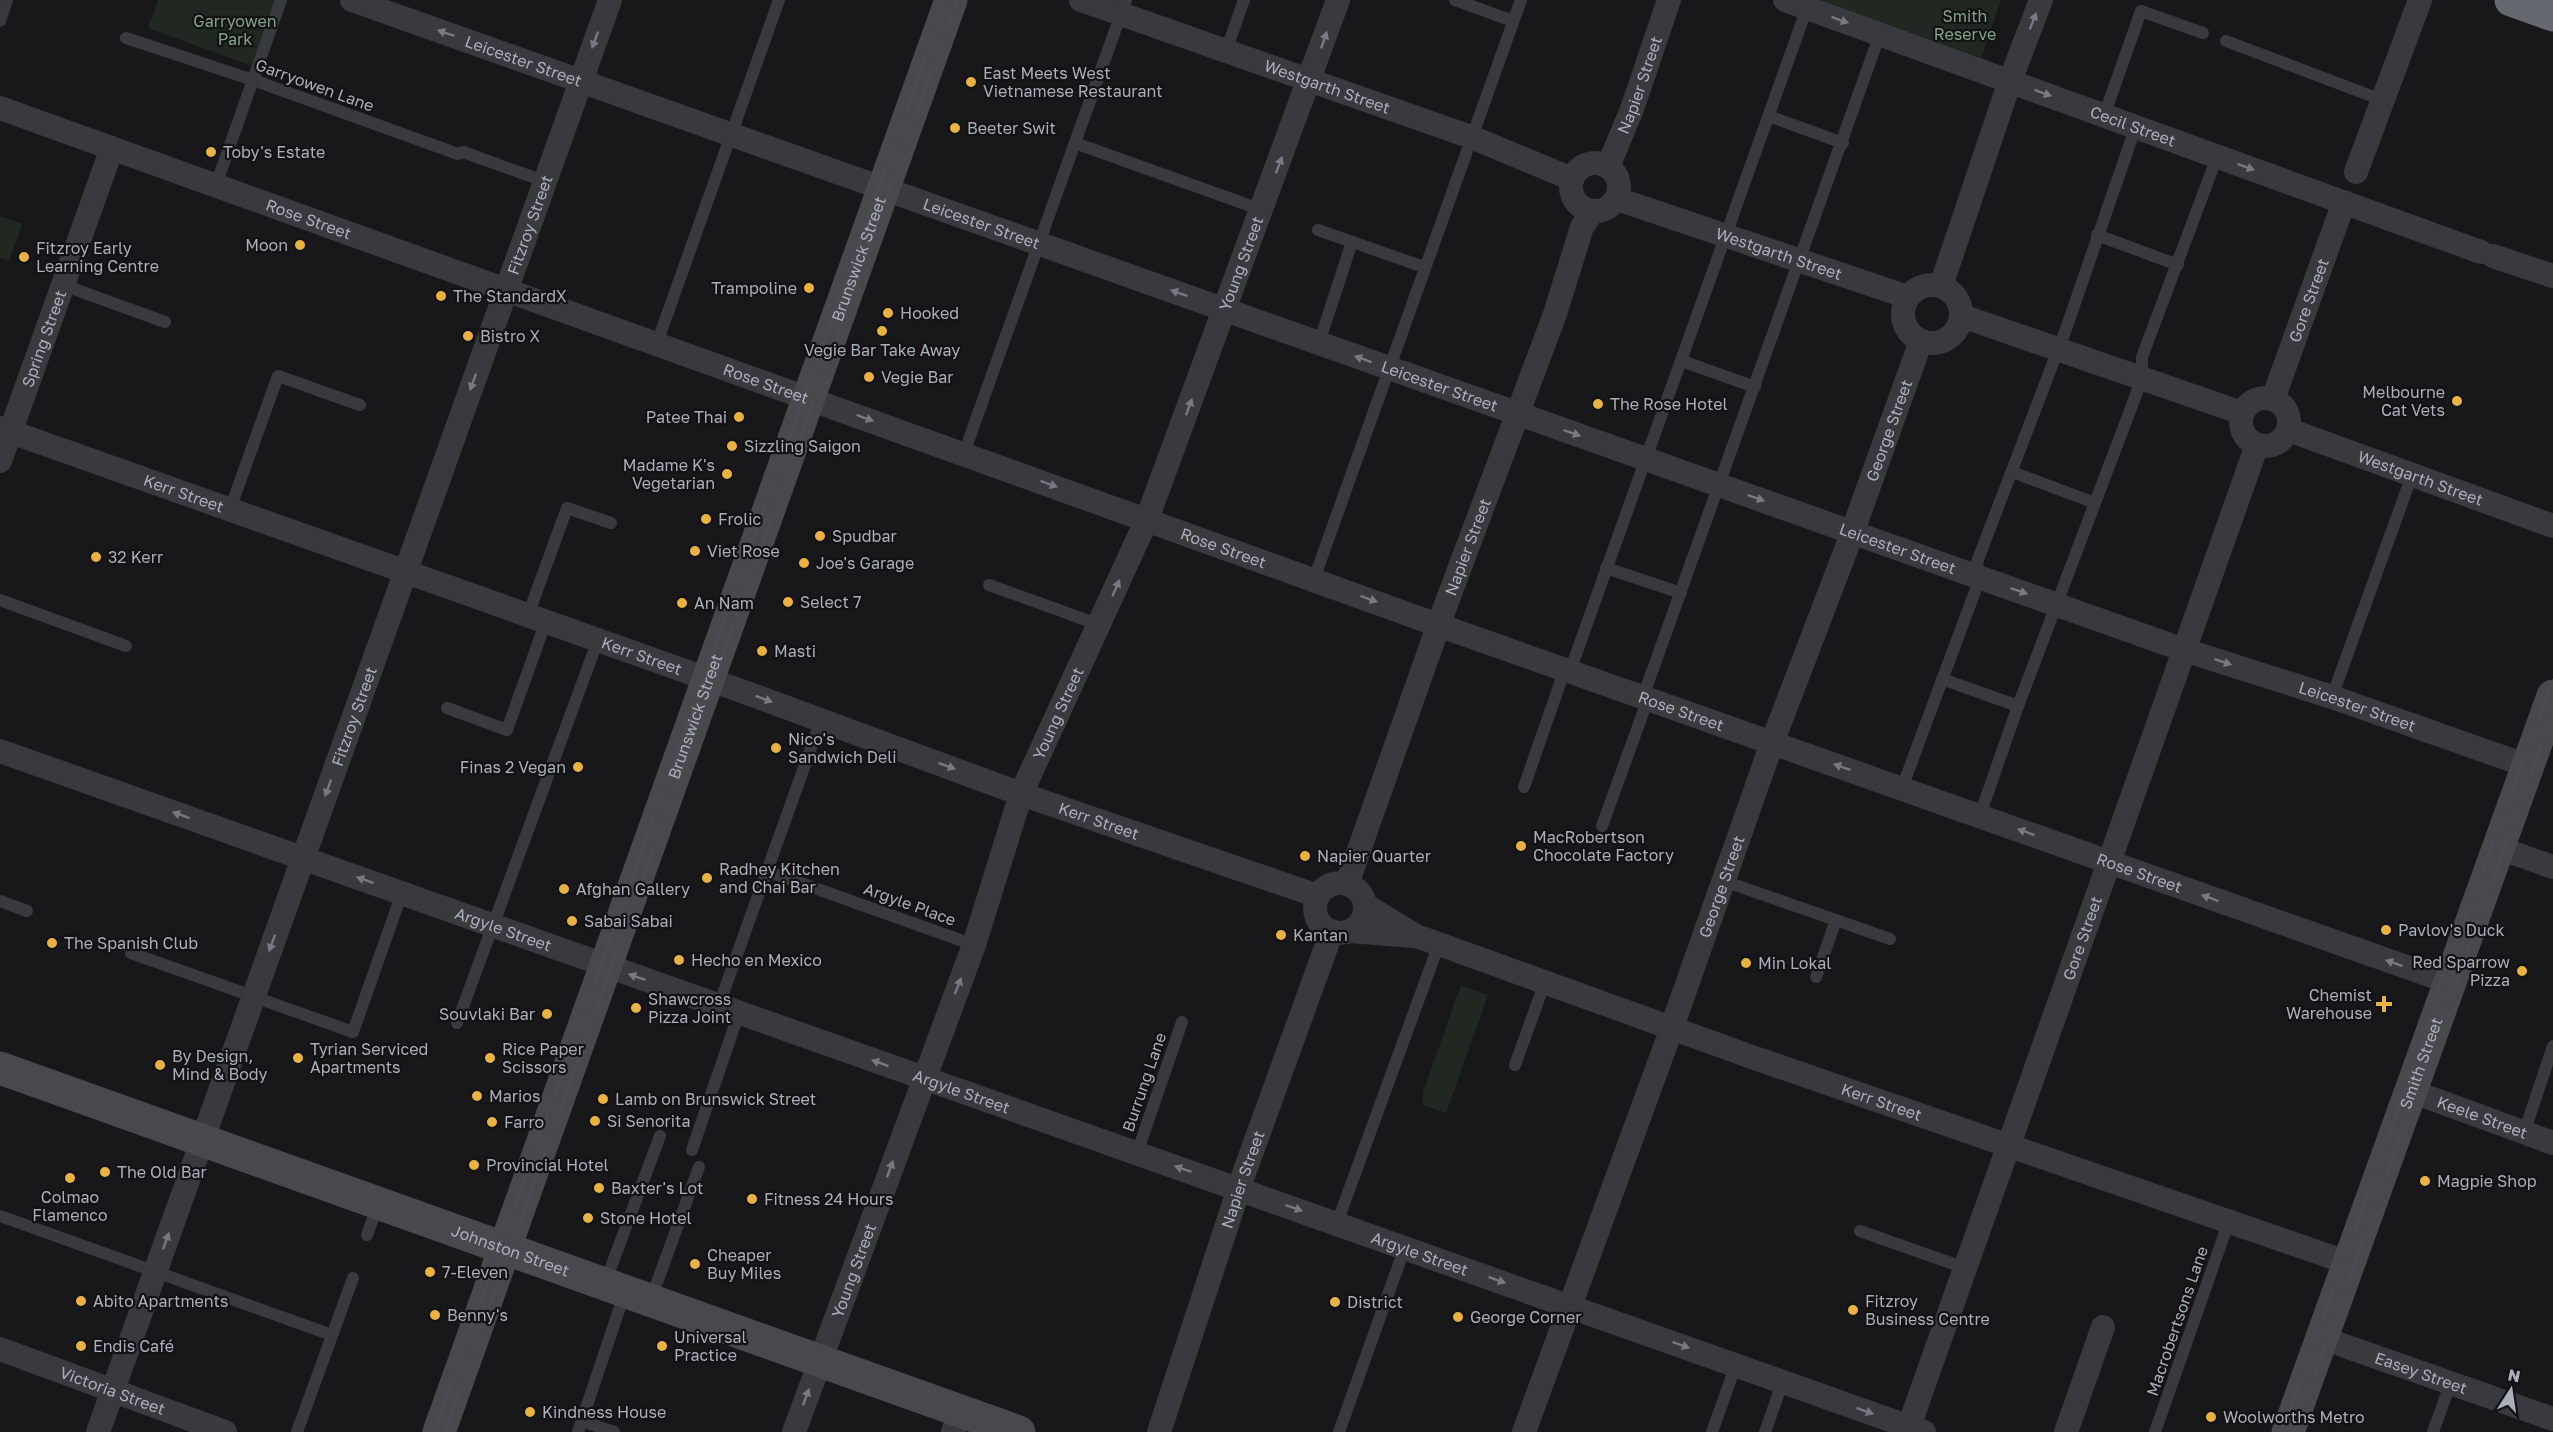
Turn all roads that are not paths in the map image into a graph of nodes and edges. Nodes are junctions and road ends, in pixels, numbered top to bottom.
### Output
1 (8, 0) edge
2 (281, 0) edge
3 (352, 0) edge
4 (610, 0) edge
5 (779, 0) edge
6 (951, 0) edge
7 (1081, 0) edge
8 (1244, 0) edge
9 (1338, 0) edge
10 (1455, 0) edge
11 (1521, 0) edge
12 (1669, 0) edge
13 (2041, 0) edge
14 (2420, 0) edge
15 (2511, 0) edge
16 (1796, 4) edge
17 (1124, 7) edge
18 (2553, 15) edge
19 (0, 21) edge
20 (1513, 21) junction
21 (2203, 33) dead end
22 (1880, 34) junction
23 (126, 38) dead end
24 (2226, 41) dead end
25 (1226, 51) junction
26 (253, 80) junction
27 (581, 80) junction
28 (1310, 80) junction
29 (2010, 81) junction
30 (2382, 100) junction
31 (0, 108) edge
32 (1769, 116) junction
33 (2104, 116) junction
34 (2136, 126) junction
35 (730, 134) junction
36 (1471, 137) junction
37 (1075, 142) junction
38 (1843, 143) junction
39 (112, 148) junction
40 (2217, 157) junction
41 (1608, 167) junction
42 (2356, 172) dead end
43 (1572, 178) junction
44 (544, 181) junction
45 (216, 185) junction
46 (884, 189) junction
47 (1617, 199) junction
48 (2344, 202) junction
49 (1262, 210) junction
50 (1592, 212) junction
51 (1318, 230) dead end
52 (2097, 235) junction
53 (1727, 236) junction
54 (1352, 242) junction
55 (1040, 243) junction
56 (1800, 260) junction
57 (2178, 265) junction
58 (1424, 267) junction
59 (2553, 276) edge
60 (63, 285) junction
61 (1941, 286) junction
62 (506, 289) junction
63 (1908, 297) junction
64 (1226, 309) junction
65 (1962, 316) junction
66 (165, 322) dead end
67 (1921, 341) junction
68 (657, 343) junction
69 (1319, 343) junction
70 (2058, 349) junction
71 (1682, 361) junction
72 (1389, 369) junction
73 (2142, 379) junction
74 (1755, 387) junction
75 (810, 398) junction
76 (2273, 399) junction
77 (360, 405) dead end
78 (2242, 413) junction
79 (1517, 414) junction
80 (5, 430) edge
81 (2289, 430) junction
82 (2257, 445) junction
83 (964, 453) junction
84 (1645, 459) junction
85 (0, 461) edge
86 (2012, 472) junction
87 (2412, 475) junction
88 (1719, 485) junction
89 (2095, 503) junction
90 (230, 509) junction
91 (1147, 519) junction
92 (611, 523) dead end
93 (2553, 526) edge
94 (1852, 532) junction
95 (1606, 568) junction
96 (405, 571) junction
97 (1980, 578) junction
98 (1314, 579) junction
99 (989, 585) dead end
100 (1681, 593) junction
101 (0, 600) edge
102 (2056, 604) junction
103 (537, 618) junction
104 (1438, 624) junction
105 (1100, 625) junction
106 (598, 640) junction
107 (126, 646) dead end
108 (2184, 650) junction
109 (1568, 670) junction
110 (709, 679) junction
111 (1942, 679) junction
112 (2553, 696) edge
113 (2332, 697) junction
114 (1645, 698) junction
115 (2018, 706) junction
116 (447, 708) dead end
117 (821, 720) junction
118 (1772, 742) junction
119 (0, 751) edge
120 (2528, 766) junction
121 (1524, 787) dead end
122 (1902, 788) junction
123 (1021, 794) junction
124 (1980, 815) junction
125 (1602, 826) dead end
126 (2499, 848) junction
127 (302, 858) junction
128 (2110, 862) junction
129 (2553, 867) edge
130 (767, 871) junction
131 (1724, 881) junction
132 (1347, 884) junction
133 (411, 896) junction
134 (1318, 896) junction
135 (0, 901) edge
136 (1365, 905) junction
137 (27, 911) dead end
138 (1836, 920) junction
139 (493, 925) junction
140 (1341, 931) junction
141 (1416, 936) junction
142 (1890, 939) dead end
143 (1439, 944) junction
144 (974, 945) junction
145 (131, 953) dead end
146 (606, 966) junction
147 (1816, 977) dead end
148 (1545, 982) junction
149 (2449, 982) junction
150 (253, 997) junction
151 (729, 1009) junction
152 (1182, 1022) dead end
153 (457, 1023) dead end
154 (1672, 1028) junction
155 (2553, 1046) edge
156 (1515, 1065) dead end
157 (0, 1068) edge
158 (923, 1078) junction
159 (2411, 1091) junction
160 (2524, 1133) junction
161 (660, 1136) dead end
162 (202, 1139) junction
163 (2553, 1143) edge
164 (2009, 1145) junction
165 (692, 1150) dead end
166 (1137, 1153) junction
167 (699, 1167) dead end
168 (1238, 1188) junction
169 (378, 1202) junction
170 (0, 1215) edge
171 (2229, 1221) junction
172 (1337, 1223) junction
173 (1860, 1231) dead end
174 (367, 1235) dead end
175 (1405, 1247) junction
176 (505, 1248) junction
177 (2349, 1263) junction
178 (1965, 1268) junction
179 (155, 1272) junction
180 (353, 1278) dead end
181 (627, 1292) junction
182 (1570, 1306) junction
183 (2103, 1328) dead end
184 (332, 1335) junction
185 (2322, 1338) junction
186 (0, 1349) edge
187 (819, 1362) junction
188 (1736, 1365) junction
189 (1783, 1381) junction
190 (2451, 1382) junction
191 (113, 1389) junction
192 (2553, 1419) edge
193 (957, 1422) edge
194 (580, 1426) edge
195 (1913, 1430) edge
196 (98, 1432) edge
197 (225, 1432) edge
198 (297, 1432) edge
199 (439, 1432) edge
200 (614, 1432) edge
201 (794, 1432) edge
202 (1019, 1432) edge
203 (1159, 1432) edge
204 (1339, 1432) edge
205 (1524, 1432) edge
206 (1712, 1432) edge
207 (1765, 1432) edge
208 (2066, 1432) edge
209 (2155, 1432) edge
210 (2288, 1432) edge
211 (2433, 1432) edge

1 - 19 lane
2 - 26 lane
27 -> 3 street, Leicester Street
4 -> 27 street, Fitzroy Street
5 - 35 lane
6 - 46 street, Brunswick Street
7 - 17 street, Westgarth Street
8 - 25 lane
28 -> 9 street, Young Street
10 - 20 lane
11 - 20 lane
12 - 41 street, Napier Street
29 -> 13 street
14 - 30 street
15 - 18 highway
16 -> 22 street, Cecil Street
16 - 32 lane
17 - 25 street, Westgarth Street
17 - 37 lane
20 - 36 lane
21 - 33 lane
22 - 29 street, Cecil Street
22 - 38 lane
23 - 26 lane, Garryowen Lane
24 - 30 lane
25 - 28 street, Westgarth Street
26 - 44 lane, Garryowen Lane
26 - 45 lane
27 - 35 street, Leicester Street
27 - 44 street, Fitzroy Street
28 - 36 street, Westgarth Street
49 -> 28 street, Young Street
29 -> 33 street, Cecil Street
29 - 61 street
30 - 42 street
31 - 39 street, Rose Street
32 - 38 lane
32 - 53 lane
33 - 34 street, Cecil Street
34 - 40 street, Cecil Street
34 - 52 lane
35 - 46 street, Leicester Street
35 - 68 lane
36 - 43 street, Westgarth Street
36 - 58 lane
37 - 49 lane
37 - 55 lane
38 - 56 lane
39 - 45 street, Rose Street
39 - 60 street, Spring Street
40 -> 48 street, Cecil Street
40 - 57 lane
41 - 43 street
41 - 47 street
43 - 50 street
44 - 62 street, Fitzroy Street
45 - 62 street, Rose Street
46 - 55 street, Leicester Street
46 - 75 street, Brunswick Street
47 - 50 street
47 - 53 street, Westgarth Street
48 - 59 street, Cecil Street
48 - 76 street, Gore Street
49 - 64 street, Young Street
50 - 79 street, Napier Street
51 - 54 lane
52 - 57 lane
52 - 70 lane
53 - 56 street, Westgarth Street
53 - 71 lane
54 - 58 lane
54 - 69 lane
64 -> 55 street, Leicester Street
55 - 83 lane
56 - 63 street, Westgarth Street
56 - 74 lane
57 - 73 lane
58 - 72 lane
60 - 66 lane
60 - 80 street, Spring Street
61 - 63 street
61 - 65 street
62 - 68 street, Rose Street
62 -> 96 street, Fitzroy Street
63 - 67 street
64 - 69 street, Leicester Street
91 -> 64 street, Young Street
65 - 67 street
65 - 70 street
67 - 94 street, George Street
68 - 75 street, Rose Street
72 -> 69 street, Leicester Street
70 - 73 street
70 - 86 lane
71 - 74 lane
71 - 84 lane
72 - 79 street, Leicester Street
72 - 98 lane
73 - 78 street
73 - 89 lane
74 - 88 lane
75 -> 83 street, Rose Street
75 - 110 street, Brunswick Street
76 - 78 street
76 - 81 street
77 - 90 lane
78 - 82 street
79 -> 84 street, Leicester Street
79 - 104 street, Napier Street
80 - 85 street, Spring Street
80 - 90 street, Kerr Street
81 - 82 street
81 - 87 street, Westgarth Street
82 - 108 street, Gore Street
83 -> 91 street, Rose Street
84 - 88 street, Leicester Street
84 - 95 lane
86 - 89 lane
86 - 97 lane
87 - 93 street, Westgarth Street
87 - 113 lane
88 -> 94 street, Leicester Street
88 - 100 lane
89 - 102 lane
90 - 96 street, Kerr Street
91 - 98 street, Rose Street
105 -> 91 street, Young Street
92 - 103 lane
94 - 97 street, Leicester Street
94 - 118 street, George Street
95 - 100 lane
95 - 109 lane
96 - 103 street, Kerr Street
96 -> 127 street, Fitzroy Street
97 -> 102 street, Leicester Street
97 - 111 lane
98 -> 104 street, Rose Street
99 - 105 lane
100 - 114 lane
101 - 107 lane
102 - 108 street, Leicester Street
102 - 115 lane
103 - 106 street, Kerr Street
103 - 116 lane
104 - 109 street, Rose Street
104 - 132 street, Napier Street
105 - 123 street, Young Street
106 - 110 street, Kerr Street
106 - 139 lane
108 -> 113 street, Leicester Street
108 - 128 street, Gore Street
109 - 114 street, Rose Street
109 - 121 lane
110 -> 117 street, Kerr Street
110 - 146 street, Brunswick Street
111 - 115 lane
111 - 122 lane
112 - 120 street, Smith Street
113 - 120 street, Leicester Street
114 - 118 street, Rose Street
114 - 125 lane
115 - 124 lane
117 -> 123 street, Kerr Street
117 - 130 lane
122 -> 118 street, Rose Street
118 - 131 street, George Street
127 -> 119 street, Argyle Street
120 - 126 street, Smith Street
122 - 124 street, Rose Street
123 - 134 street, Kerr Street
123 - 144 street, Young Street
128 -> 124 street, Rose Street
126 - 129 street
126 - 149 street, Smith Street
133 -> 127 street, Argyle Street
127 -> 150 street, Fitzroy Street
149 -> 128 street, Rose Street
128 - 164 street, Gore Street
130 - 144 lane, Argyle Place
130 - 151 lane
131 - 138 lane
131 - 154 street, George Street
132 - 134 street
132 - 136 street
133 - 139 street, Argyle Street
133 - 150 lane
134 - 140 street
135 - 137 lane
136 - 140 street
136 - 141 street, Kerr Street
138 - 142 lane
138 - 147 lane
139 - 146 street, Argyle Street
139 - 153 lane
140 - 141 street, Kerr Street
140 - 168 street, Napier Street
141 - 143 street, Kerr Street
143 - 148 street, Kerr Street
143 - 172 lane
158 -> 144 street, Young Street
145 - 150 lane
151 -> 146 street, Argyle Street
146 - 176 street, Brunswick Street
148 - 154 street, Kerr Street
148 - 156 lane
149 - 159 street, Smith Street
150 - 162 street, Fitzroy Street
158 -> 151 street, Argyle Street
151 - 165 lane
152 - 166 lane, Burrung Lane
154 - 164 street, Kerr Street
154 - 182 street, George Street
155 - 160 lane
157 - 162 street, Johnston Street
158 - 166 street, Argyle Street
187 -> 158 street, Young Street
159 - 160 street, Keele Street
159 - 177 street, Smith Street
160 - 163 street, Keele Street
161 - 181 lane
162 - 169 street, Johnston Street
179 -> 162 street, Fitzroy Street
164 - 171 street, Kerr Street
164 - 178 street, Gore Street
168 -> 166 street, Argyle Street
167 - 181 lane
168 -> 172 street, Argyle Street
168 - 203 street, Napier Street
169 - 174 lane
169 - 176 street, Johnston Street
170 - 179 lane
171 - 177 street, Kerr Street
171 - 209 lane, Macrobertsons Lane
172 - 175 street, Argyle Street
173 - 178 lane
175 -> 182 street, Argyle Street
175 - 204 lane
176 - 181 street, Johnston Street
176 - 199 street, Brunswick Street
177 - 185 street, Smith Street
178 - 195 street, Gore Street
179 - 184 lane
179 - 191 street, Fitzroy Street
180 - 184 lane
181 - 187 street, Johnston Street
181 - 194 lane
182 -> 188 street, Argyle Street
182 - 205 street, George Street
183 - 208 street
184 - 198 lane
185 - 190 street, Easey Street
185 - 210 street, Smith Street
186 - 191 street, Victoria Street
187 - 193 street, Johnston Street
201 -> 187 street, Young Street
188 - 189 street, Argyle Street
188 - 206 lane
189 -> 195 street, Argyle Street
189 - 207 lane
190 - 192 street, Easey Street
190 - 211 lane
191 - 196 street, Fitzroy Street
191 - 197 street, Victoria Street
193 - 202 street, Johnston Street
194 - 200 lane

